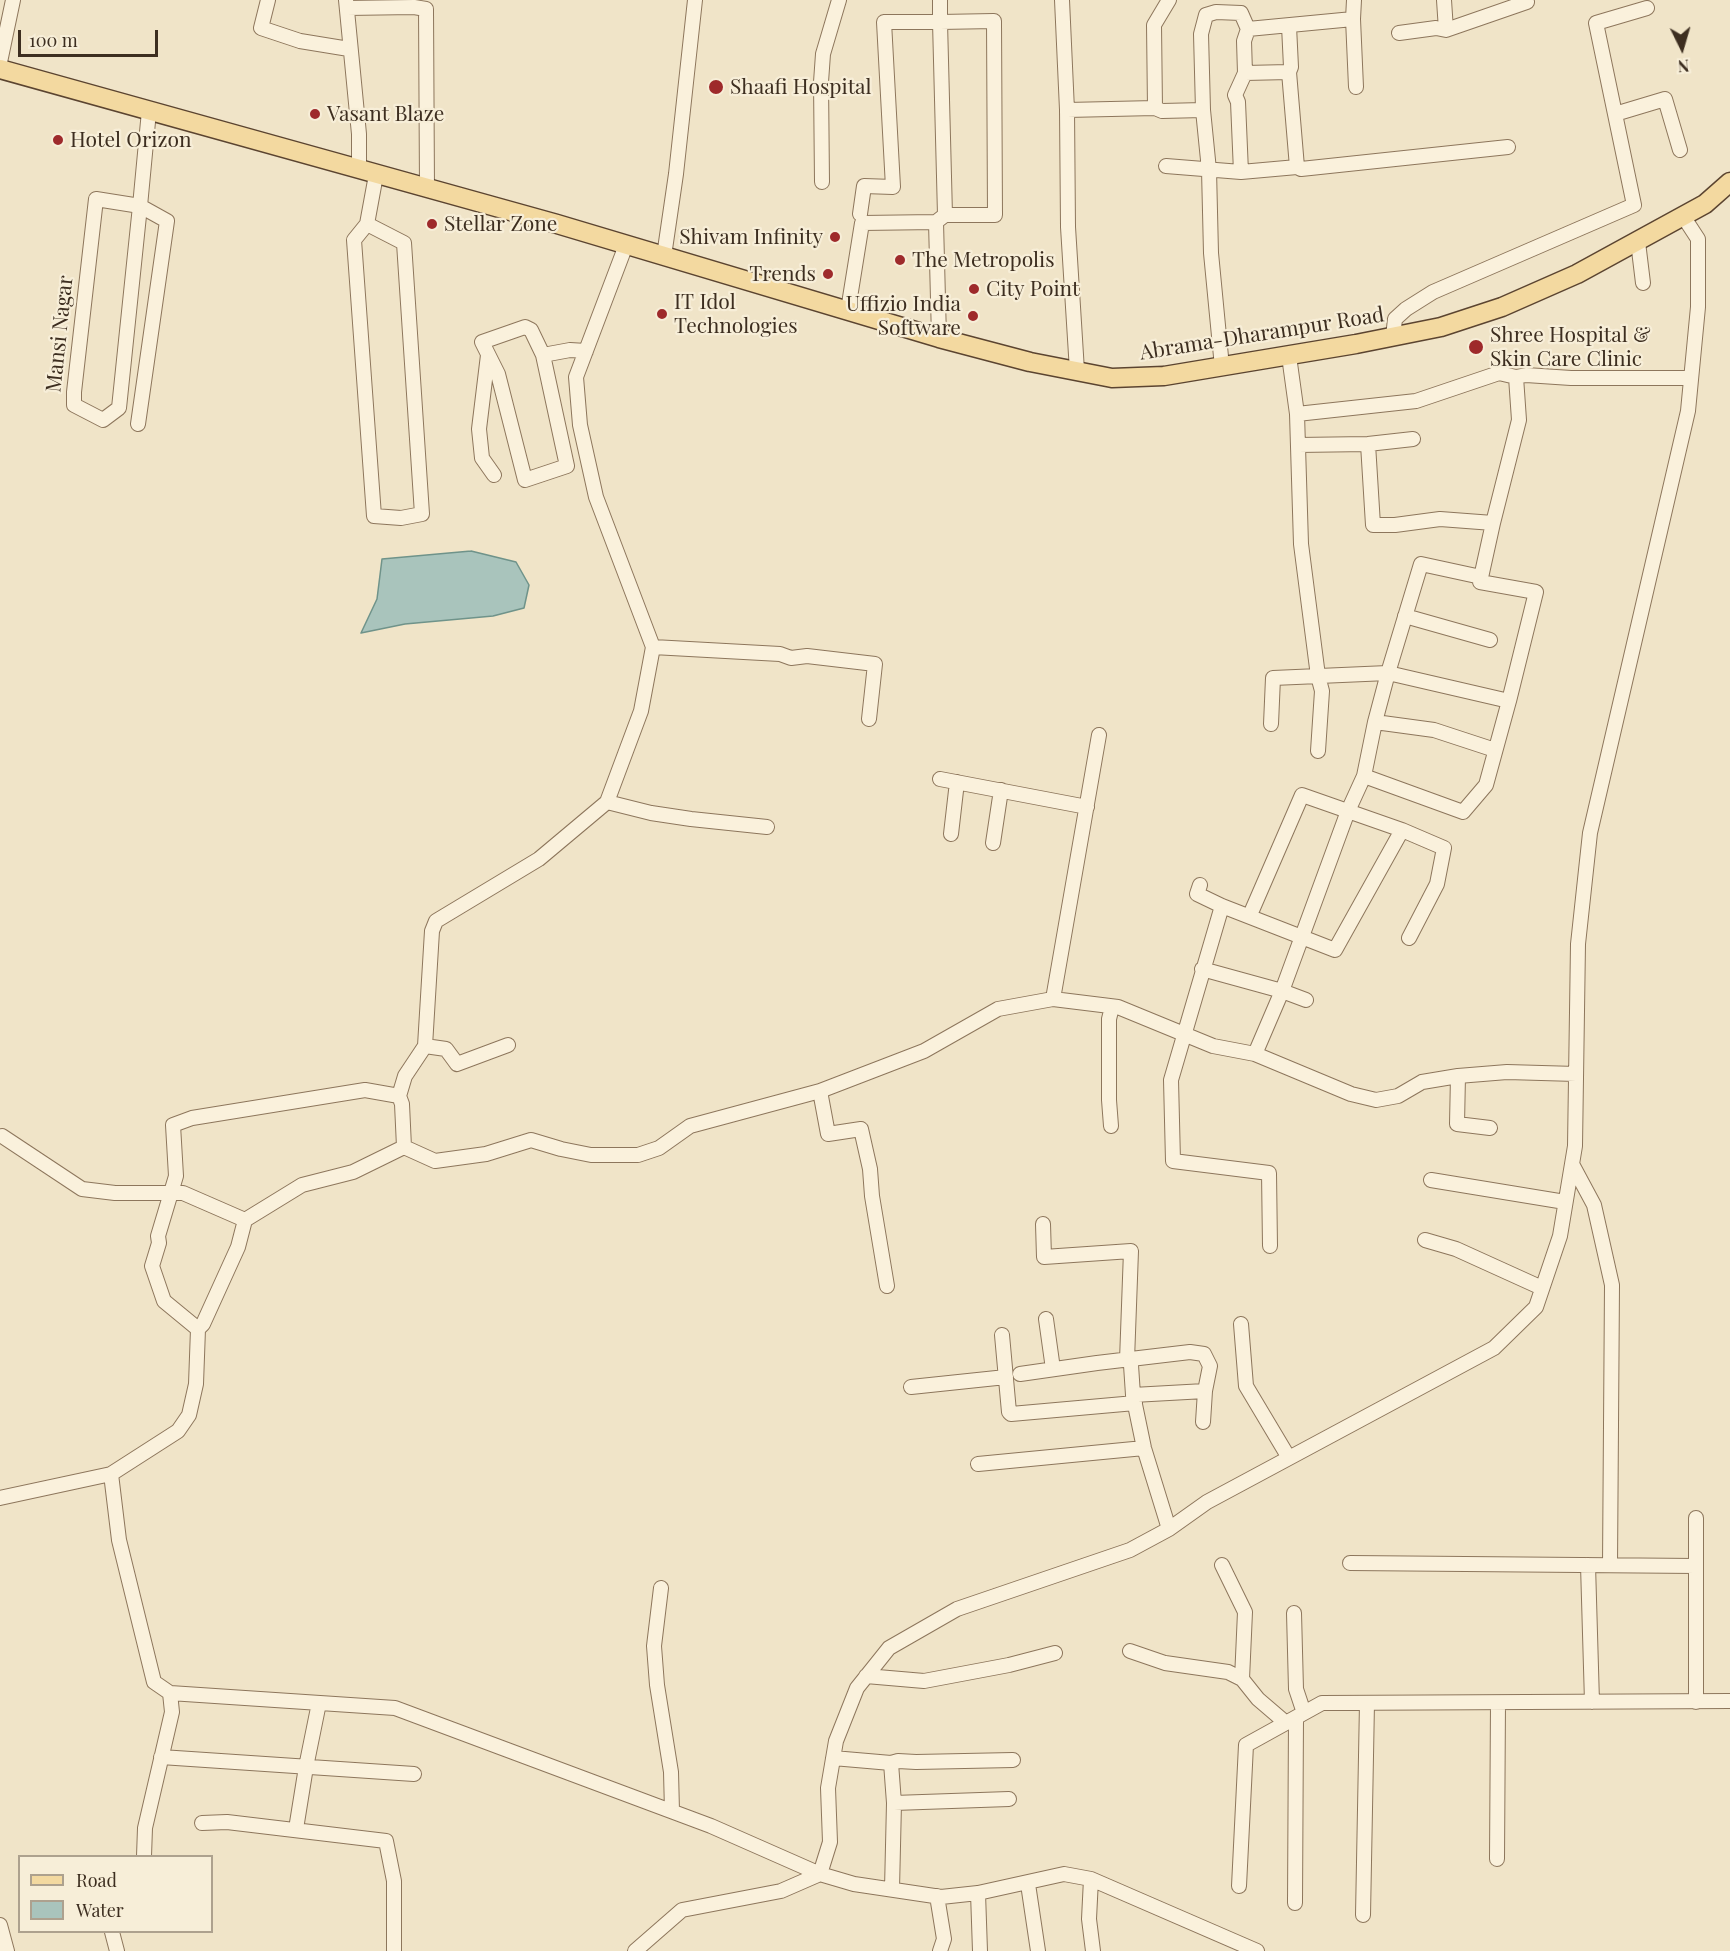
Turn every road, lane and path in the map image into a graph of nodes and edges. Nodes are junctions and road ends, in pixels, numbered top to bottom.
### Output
1 (13, 0) edge
2 (268, 0) edge
3 (695, 0) edge
4 (839, 0) edge
5 (940, 0) edge
6 (1062, 0) edge
7 (1169, 0) edge
8 (1354, 0) edge
9 (1444, 0) edge
10 (1527, 2) dead end
11 (347, 4) edge
12 (1647, 8) dead end
13 (1353, 19) junction
14 (940, 22) junction
15 (1289, 26) junction
16 (1248, 29) junction
17 (1446, 30) junction
18 (1399, 33) dead end
19 (350, 49) junction
20 (0, 62) edge
21 (0, 69) edge
22 (1289, 72) junction
23 (1245, 73) junction
24 (1356, 87) dead end
25 (1155, 108) junction
26 (1068, 110) junction
27 (1203, 110) junction
28 (148, 111) junction
29 (1615, 114) junction
30 (1508, 147) dead end
31 (1680, 150) dead end
32 (1166, 166) dead end
33 (1297, 167) junction
34 (1209, 170) junction
35 (367, 172) junction
36 (1241, 172) junction
37 (1730, 172) edge
38 (822, 182) dead end
39 (1730, 182) edge
40 (427, 189) junction
41 (140, 206) junction
42 (860, 214) dead end
43 (1683, 216) junction
44 (940, 219) junction
45 (367, 224) junction
46 (1638, 242) junction
47 (626, 245) junction
48 (664, 256) junction
49 (1643, 283) dead end
50 (848, 310) junction
51 (1393, 337) junction
52 (939, 338) junction
53 (586, 351) junction
54 (488, 354) junction
55 (543, 355) junction
56 (1289, 356) junction
57 (1222, 367) junction
58 (1077, 371) junction
59 (1516, 377) junction
60 (1691, 378) junction
61 (1297, 414) junction
62 (138, 424) dead end
63 (1413, 439) dead end
64 (1368, 444) junction
65 (1298, 445) junction
66 (494, 475) dead end
67 (1493, 523) junction
68 (1481, 577) junction
69 (1405, 616) junction
70 (1490, 640) dead end
71 (652, 647) junction
72 (1388, 673) junction
73 (1318, 676) junction
74 (1509, 700) junction
75 (869, 719) dead end
76 (1375, 722) junction
77 (1271, 724) dead end
78 (1099, 735) dead end
79 (1495, 750) junction
80 (1318, 751) dead end
81 (1364, 776) junction
82 (940, 779) dead end
83 (957, 782) junction
84 (1001, 790) junction
85 (607, 802) junction
86 (1087, 807) junction
87 (1348, 811) junction
88 (767, 827) dead end
89 (1402, 830) junction
90 (951, 834) dead end
91 (993, 843) dead end
92 (1200, 885) dead end
93 (1222, 906) junction
94 (1250, 915) junction
95 (1303, 936) junction
96 (1409, 938) dead end
97 (1202, 969) junction
98 (1282, 991) junction
99 (1053, 999) junction
100 (1306, 1000) dead end
101 (1112, 1008) junction
102 (1184, 1035) junction
103 (508, 1045) dead end
104 (425, 1046) junction
105 (1255, 1054) junction
106 (1576, 1074) junction
107 (1458, 1077) junction
108 (820, 1091) junction
109 (399, 1096) junction
110 (1111, 1126) dead end
111 (1490, 1128) dead end
112 (2, 1136) dead end
113 (404, 1147) junction
114 (1572, 1164) junction
115 (1431, 1180) dead end
116 (172, 1194) junction
117 (1566, 1202) junction
118 (245, 1220) junction
119 (1042, 1224) dead end
120 (1425, 1240) dead end
121 (1270, 1246) dead end
122 (887, 1286) dead end
123 (1542, 1288) junction
124 (1046, 1319) dead end
125 (1241, 1324) dead end
126 (198, 1329) junction
127 (1002, 1335) dead end
128 (1127, 1360) junction
129 (1053, 1369) junction
130 (1020, 1374) dead end
131 (1005, 1377) junction
132 (911, 1388) dead end
133 (1205, 1391) junction
134 (1134, 1399) junction
135 (1203, 1422) dead end
136 (1144, 1448) junction
137 (1289, 1458) junction
138 (978, 1464) dead end
139 (111, 1473) junction
140 (0, 1498) edge
141 (1696, 1518) dead end
142 (1169, 1528) junction
143 (1350, 1563) dead end
144 (1222, 1565) dead end
145 (1588, 1565) junction
146 (1610, 1565) junction
147 (1696, 1566) junction
148 (661, 1588) dead end
149 (1294, 1613) dead end
150 (1130, 1651) dead end
151 (1055, 1653) dead end
152 (866, 1676) junction
153 (1242, 1679) junction
154 (170, 1693) junction
155 (1730, 1701) edge
156 (1498, 1702) junction
157 (1592, 1702) junction
158 (1696, 1702) junction
159 (319, 1703) junction
160 (1367, 1703) junction
161 (1295, 1718) junction
162 (161, 1757) junction
163 (833, 1758) junction
164 (1013, 1760) dead end
165 (891, 1763) junction
166 (306, 1767) junction
167 (414, 1774) dead end
168 (1009, 1799) dead end
169 (894, 1803) junction
170 (672, 1811) junction
171 (202, 1823) dead end
172 (296, 1829) junction
173 (144, 1855) edge
174 (1497, 1859) dead end
175 (820, 1874) junction
176 (1091, 1879) junction
177 (1028, 1884) junction
178 (1239, 1886) dead end
179 (892, 1889) junction
180 (978, 1893) junction
181 (937, 1896) junction
182 (1295, 1903) dead end
183 (1363, 1915) dead end
184 (0, 1925) edge
185 (112, 1933) edge
186 (7, 1951) edge
187 (117, 1951) edge
188 (394, 1951) edge
189 (635, 1951) edge
190 (940, 1951) edge
191 (980, 1951) edge
192 (1038, 1951) edge
193 (1093, 1951) edge
194 (1257, 1951) edge

1 - 20 street
2 - 19 street
3 - 48 street
4 - 38 street
5 - 14 street
6 - 26 street
7 - 25 street
8 - 13 street
9 - 17 street
10 - 17 street
11 - 19 street
11 - 40 street
12 - 29 street
13 - 15 street
13 - 24 street
14 - 42 street
14 - 44 street
14 - 44 street
15 - 16 street
15 - 22 street
16 - 23 street
16 - 27 street
17 - 18 street
19 - 35 street
21 - 28 main road, Abrama-Dharampur Road
22 - 23 street
22 - 33 street
23 - 36 street
25 - 26 street
25 - 27 street
26 - 58 street
27 - 34 street
28 - 35 main road, Abrama-Dharampur Road
28 - 41 street, Mansi Nagar
29 - 31 street
29 - 51 street
30 - 33 street
32 - 34 street
33 - 36 street
34 - 36 street
34 - 57 street
35 - 40 main road, Abrama-Dharampur Road
35 - 45 street
37 - 43 main road
39 - 43 main road
40 - 47 main road, Abrama-Dharampur Road
41 - 41 street, Mansi Nagar
41 - 62 street, Mansi Nagar
43 - 46 main road, Abrama-Dharampur Road
43 - 60 street
44 - 50 street
44 - 52 street
45 - 45 street
46 - 49 street
46 - 51 main road, Abrama-Dharampur Road
47 - 48 main road, Abrama-Dharampur Road
47 - 53 street
48 - 50 main road, Abrama-Dharampur Road
50 - 52 main road, Abrama-Dharampur Road
51 - 56 main road, Abrama-Dharampur Road
52 - 58 main road, Abrama-Dharampur Road
53 - 55 street
53 - 71 street
54 - 55 street
54 - 55 street
54 - 66 street
56 - 57 main road, Abrama-Dharampur Road
56 - 61 street
57 - 58 main road, Abrama-Dharampur Road
59 - 60 street
59 - 61 street
59 - 67 street
60 - 106 street
61 - 65 street
63 - 64 street
64 - 65 street
64 - 67 street
65 - 73 street
67 - 68 street
68 - 69 street
68 - 74 street
69 - 70 street
69 - 72 street
71 - 75 street
71 - 85 street
72 - 73 street
72 - 74 street
72 - 76 street
73 - 77 street
73 - 80 street
74 - 79 street
76 - 79 street
76 - 81 street
78 - 86 street
79 - 81 street
81 - 87 street
82 - 83 street
83 - 84 street
83 - 90 street
84 - 86 street
84 - 91 street
85 - 88 street
85 - 104 street
86 - 99 street
87 - 89 street
87 - 94 street
87 - 95 street
89 - 95 street
89 - 96 street
92 - 93 street
93 - 94 street
93 - 97 street
94 - 95 street
95 - 98 street
97 - 98 street
97 - 102 street
98 - 100 street
98 - 105 street
99 - 101 street
99 - 108 street
101 - 102 street
101 - 110 street
102 - 105 street
102 - 121 street
103 - 104 street
104 - 109 street
105 - 107 street
106 - 107 street
106 - 114 street
107 - 111 street
108 - 113 street
108 - 122 street
109 - 113 street
109 - 116 street
112 - 116 street
113 - 118 street
114 - 117 street
114 - 146 street
115 - 117 street
116 - 118 street
116 - 126 street
117 - 123 street
118 - 126 street
119 - 128 street
120 - 123 street
123 - 137 street
124 - 129 street
125 - 137 street
126 - 139 street
127 - 131 street
128 - 129 street
128 - 133 street
128 - 134 street
129 - 130 street
131 - 132 street
131 - 134 street
133 - 134 street
133 - 135 street
134 - 136 street
136 - 138 street
136 - 142 street
137 - 142 street
139 - 140 street
139 - 154 street
141 - 147 street
142 - 152 street
143 - 145 street
144 - 153 street
145 - 146 street
145 - 157 street
146 - 147 street
147 - 158 street
148 - 170 street
149 - 161 street
150 - 153 street
151 - 152 street
152 - 163 street
153 - 161 street
154 - 159 street
154 - 162 street
155 - 158 street
156 - 157 street
156 - 160 street
156 - 174 street
157 - 158 street
159 - 166 street
159 - 170 street
160 - 161 street
160 - 183 street
161 - 178 street
161 - 182 street
162 - 166 street
162 - 173 street
163 - 165 street
163 - 175 street
164 - 165 street
165 - 169 street
166 - 167 street
166 - 172 street
168 - 169 street
169 - 179 street
170 - 175 street
171 - 172 street
172 - 188 street
175 - 179 street
175 - 189 street
176 - 177 street
176 - 193 street
176 - 194 street
177 - 180 street
177 - 192 street
179 - 181 street
180 - 181 street
180 - 191 street
181 - 190 street
184 - 186 street
185 - 187 street

